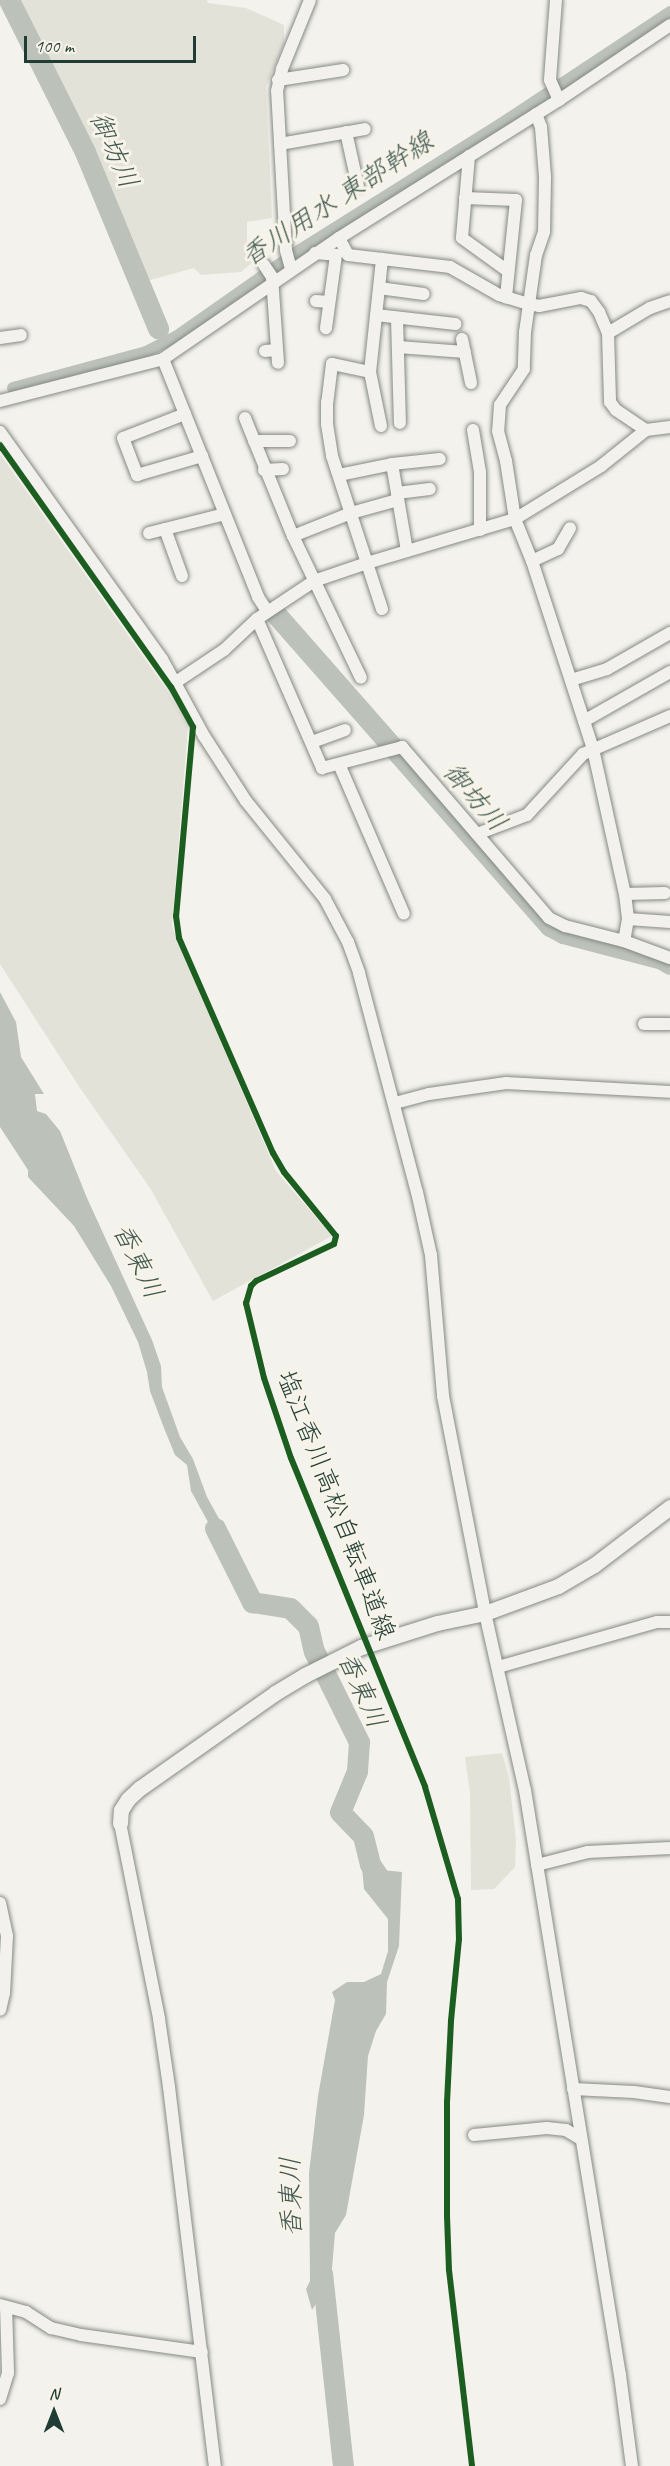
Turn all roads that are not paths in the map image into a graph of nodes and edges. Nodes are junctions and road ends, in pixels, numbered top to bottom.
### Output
1 (310, 0) edge
2 (556, 0) edge
3 (670, 25) edge
4 (343, 70) dead end
5 (278, 80) junction
6 (558, 99) junction
7 (536, 114) junction
8 (365, 129) dead end
9 (346, 132) junction
10 (280, 144) junction
11 (469, 156) junction
12 (358, 186) dead end
13 (465, 198) junction
14 (339, 238) junction
15 (315, 253) junction
16 (382, 259) junction
17 (264, 265) dead end
18 (290, 267) junction
19 (508, 271) junction
20 (272, 280) junction
21 (379, 288) junction
22 (424, 294) dead end
23 (506, 297) junction
24 (316, 301) dead end
25 (670, 301) edge
26 (329, 302) junction
27 (530, 304) junction
28 (376, 315) junction
29 (397, 318) junction
30 (455, 324) dead end
31 (326, 328) dead end
32 (608, 333) junction
33 (21, 335) dead end
34 (0, 338) edge
35 (462, 339) dead end
36 (398, 347) junction
37 (465, 352) junction
38 (163, 359) junction
39 (278, 363) dead end
40 (370, 372) junction
41 (471, 383) dead end
42 (0, 401) edge
43 (185, 414) junction
44 (245, 418) dead end
45 (400, 423) dead end
46 (381, 426) dead end
47 (670, 427) edge
48 (473, 430) dead end
49 (646, 430) junction
50 (0, 432) edge
51 (254, 441) junction
52 (290, 441) dead end
53 (202, 456) junction
54 (440, 459) dead end
55 (392, 464) junction
56 (283, 469) dead end
57 (264, 470) junction
58 (339, 476) junction
59 (430, 489) dead end
60 (398, 496) junction
61 (351, 513) junction
62 (225, 514) junction
63 (515, 519) junction
64 (570, 528) dead end
65 (165, 529) junction
66 (480, 530) junction
67 (149, 533) dead end
68 (293, 536) junction
69 (407, 551) junction
70 (532, 561) junction
71 (367, 562) junction
72 (182, 576) dead end
73 (314, 581) junction
74 (382, 609) dead end
75 (262, 615) junction
76 (670, 633) edge
77 (670, 672) edge
78 (361, 678) dead end
79 (571, 680) junction
80 (176, 682) junction
81 (670, 716) edge
82 (584, 721) junction
83 (345, 730) dead end
84 (312, 742) junction
85 (593, 749) junction
86 (339, 764) junction
87 (477, 834) junction
88 (665, 893) dead end
89 (625, 894) junction
90 (404, 914) dead end
91 (628, 919) junction
92 (670, 922) edge
93 (624, 941) junction
94 (670, 958) edge
95 (644, 1024) dead end
96 (670, 1024) edge
97 (670, 1092) edge
98 (394, 1103) junction
99 (670, 1507) edge
100 (485, 1613) junction
101 (670, 1622) edge
102 (498, 1667) junction
103 (120, 1823) joint
104 (670, 1848) edge
105 (537, 1865) junction
106 (0, 1903) edge
107 (0, 2010) edge
108 (573, 2089) junction
109 (670, 2097) edge
110 (474, 2135) dead end
111 (581, 2139) junction
112 (3, 2306) edge
113 (202, 2352) junction
114 (0, 2398) edge
115 (215, 2466) edge
116 (633, 2466) edge

1 - 5 street
2 - 6 street
3 - 6 street
4 - 5 street
5 - 10 street
6 - 7 street
7 - 11 street
7 - 27 street
8 - 9 street
9 - 10 street
9 - 12 street
10 - 18 street
11 - 13 street
11 - 14 street
13 - 19 street
13 - 19 street
14 - 15 street
14 - 16 street
15 - 18 street
15 - 26 street
16 - 21 street
16 - 23 street
17 - 20 street
18 - 20 street
19 - 23 street
20 - 38 street
20 - 39 street
21 - 22 street
21 - 28 street
23 - 27 street
24 - 26 street
25 - 32 street
26 - 31 street
27 - 32 street
27 - 63 street
28 - 29 street
28 - 40 street
29 - 30 street
29 - 36 street
32 - 49 street
33 - 34 street
35 - 37 street
36 - 37 street
36 - 45 street
37 - 41 street
38 - 42 street
38 - 43 street
40 - 46 street
40 - 58 street
43 - 53 street
43 - 53 street
44 - 51 street
47 - 49 street
48 - 66 street
49 - 63 street
50 - 80 street
51 - 52 street
51 - 57 street
53 - 62 street
54 - 55 street
55 - 58 street
55 - 60 street
56 - 57 street
57 - 68 street
58 - 61 street
59 - 60 street
60 - 61 street
60 - 69 street
61 - 68 street
61 - 71 street
62 - 65 street
62 - 75 street
63 - 66 street
63 - 70 street
64 - 70 street
65 - 67 street
65 - 72 street
66 - 69 street
68 - 73 street
69 - 71 street
70 - 79 street
71 - 73 street
71 - 74 street
73 - 75 street
73 - 78 street
75 - 80 street
75 - 84 street
76 - 79 street
77 - 82 street
79 - 82 street
80 - 98 street
81 - 85 street
82 - 85 street
83 - 84 street
84 - 86 street
85 - 87 street
85 - 89 street
86 - 87 street
86 - 90 street
87 - 93 street
88 - 89 street
89 - 91 street
91 - 92 street
91 - 93 street
93 - 94 street
95 - 96 street
97 - 98 street
98 - 100 street
99 - 100 street
100 - 102 street
100 - 103 street
101 - 102 street
102 - 105 street
103 - 113 street
104 - 105 street
105 - 108 street
106 - 107 street
108 - 109 street
108 - 111 street
110 - 111 street
111 - 116 street
112 - 113 street
112 - 114 street
113 - 115 street

